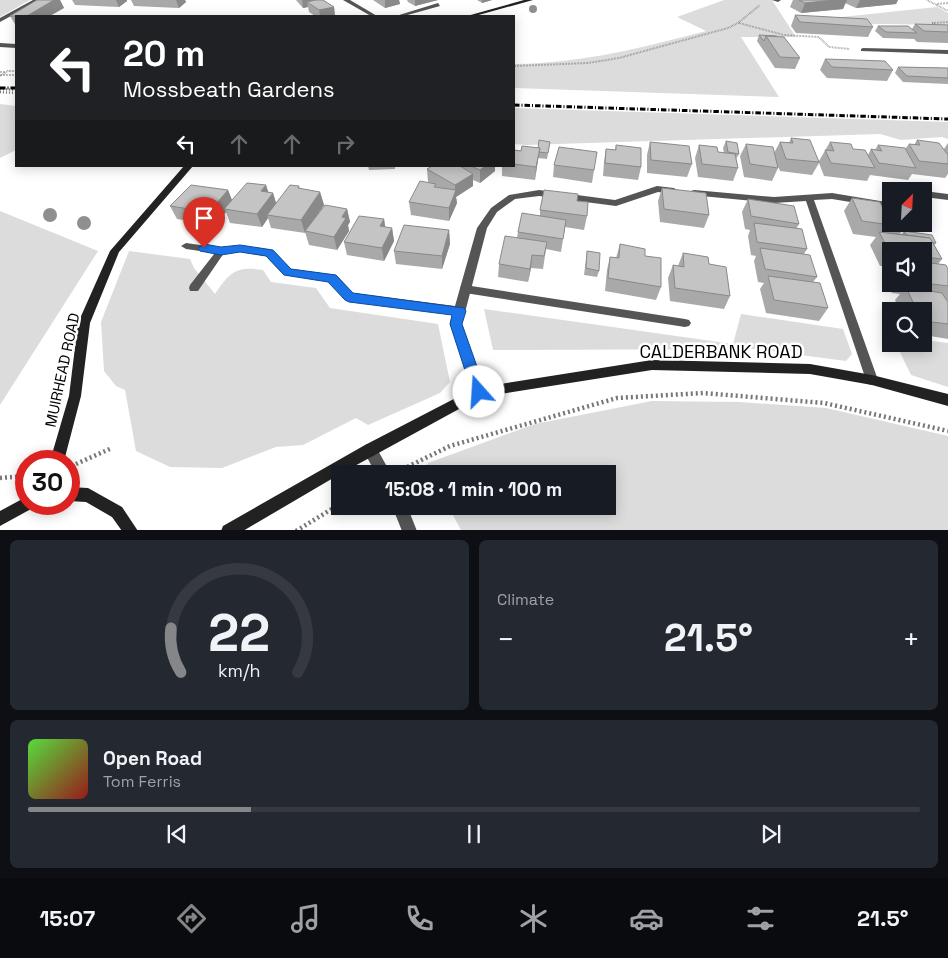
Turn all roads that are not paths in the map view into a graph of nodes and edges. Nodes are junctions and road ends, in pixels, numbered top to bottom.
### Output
1 (37, 0) edge
2 (346, 0) edge
3 (530, 0) edge
4 (438, 5) dead end
5 (372, 15) edge
6 (403, 15) edge
7 (474, 15) edge
8 (0, 20) edge
9 (0, 45) edge
10 (15, 46) edge
11 (863, 50) road end
12 (948, 52) edge
13 (188, 167) edge
14 (932, 195) edge
15 (809, 197) junction
16 (948, 197) edge
17 (882, 204) edge
18 (186, 246) dead end
19 (221, 251) junction
20 (194, 288) dead end
21 (465, 289) junction
22 (460, 311) junction
23 (685, 323) dead end
24 (872, 380) junction
25 (479, 392) junction
26 (948, 400) edge
27 (60, 450) edge
28 (370, 450) junction
29 (379, 465) edge
30 (80, 495) edge
31 (15, 510) edge
32 (403, 515) edge
33 (0, 519) edge
34 (131, 530) edge
35 (228, 530) edge
36 (410, 530) edge

1 - 8 street
2 - 5 street
3 - 7 street
4 - 6 street
9 - 10 street
11 - 12 street
13 - 27 street, MUIRHEAD ROAD
14 - 16 street
15 - 17 street
15 - 21 street
15 - 24 street
18 - 19 street
19 - 20 street
19 - 22 street
21 - 22 street
21 - 23 street
22 - 25 street
24 - 25 street, CALDERBANK ROAD
24 - 26 street, CALDERBANK ROAD
25 - 28 street, CALDERBANK ROAD
28 - 29 street
28 - 35 street, CALDERBANK ROAD
30 - 34 street
31 - 33 street
32 - 36 street

